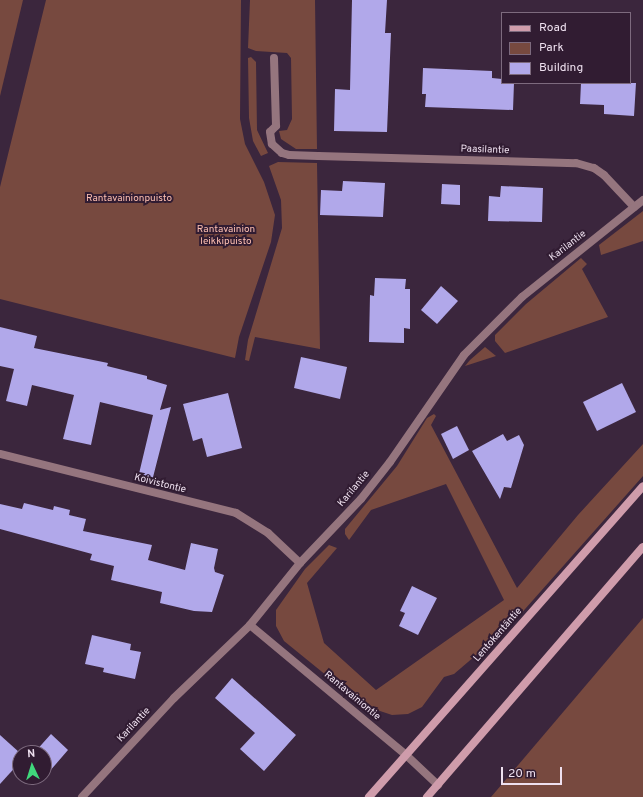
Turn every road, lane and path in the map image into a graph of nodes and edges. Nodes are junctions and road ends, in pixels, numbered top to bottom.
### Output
1 (274, 58) dead end
2 (643, 200) edge
3 (634, 207) junction
4 (0, 454) edge
5 (643, 486) edge
6 (643, 547) edge
7 (300, 563) junction
8 (250, 625) junction
9 (406, 754) junction
10 (438, 785) junction
11 (82, 797) edge
12 (369, 797) edge
13 (427, 797) edge

1 - 3 street, Paasilantie
2 - 3 street, Karilantie
3 - 7 street, Karilantie
4 - 7 street, Koivistontie
5 - 9 main road, Lentokentäntie
6 - 10 main road
7 - 8 street, Karilantie
8 - 9 street, Rantavainiontie
8 - 11 street, Karilantie
9 - 10 street, Rantavainiontie
9 - 12 main road, Lentokentäntie
10 - 13 main road

